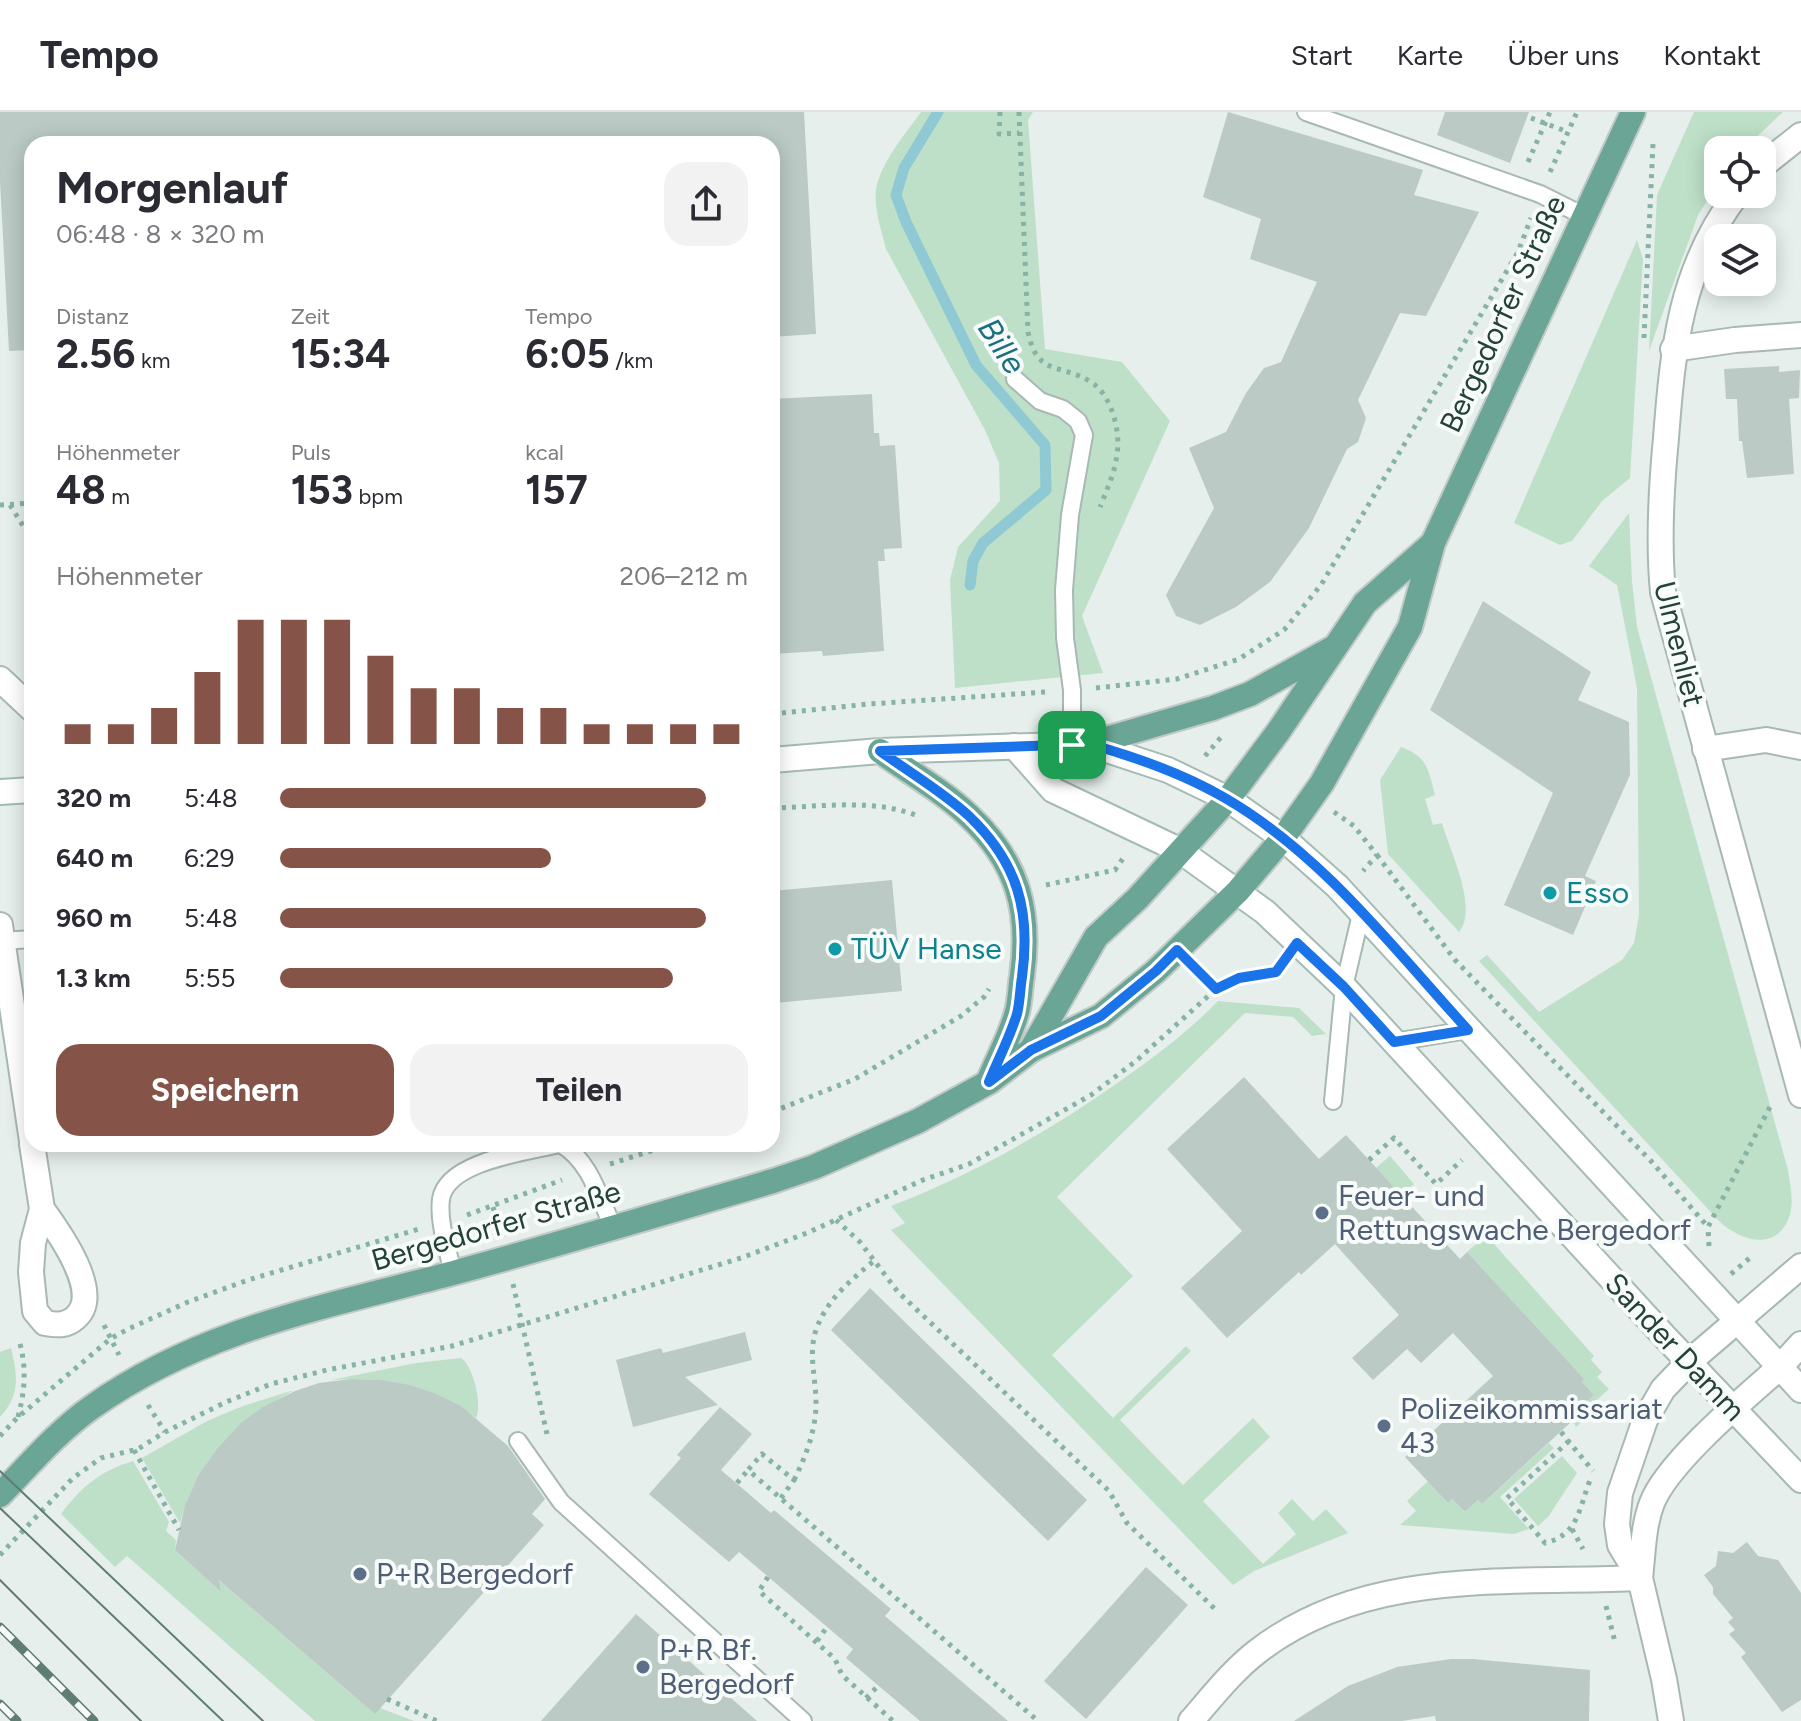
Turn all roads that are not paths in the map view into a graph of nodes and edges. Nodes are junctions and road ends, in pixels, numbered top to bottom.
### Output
1 (1306, 112) edge
2 (1633, 112) edge
3 (1801, 135) edge
4 (1776, 155) edge
5 (1726, 208) edge
6 (1584, 216) junction
7 (1801, 335) edge
8 (1673, 349) junction
9 (1015, 379) dead end
10 (1433, 543) junction
11 (1338, 645) junction
12 (0, 679) edge
13 (24, 702) edge
14 (1080, 744) junction
15 (1014, 746) junction
16 (1801, 747) edge
17 (1705, 749) junction
18 (880, 751) junction
19 (780, 759) edge
20 (24, 790) edge
21 (0, 792) edge
22 (1228, 799) junction
23 (1283, 838) junction
24 (1179, 850) junction
25 (1238, 891) junction
26 (1361, 914) junction
27 (1, 933) edge
28 (24, 937) edge
29 (1344, 987) junction
30 (1468, 1030) junction
31 (1394, 1042) junction
32 (1031, 1050) junction
33 (989, 1082) junction
34 (24, 1089) edge
35 (1801, 1095) edge
36 (1333, 1101) dead end
37 (33, 1152) edge
38 (528, 1152) edge
39 (574, 1152) edge
40 (42, 1209) junction
41 (613, 1227) junction
42 (1801, 1266) edge
43 (453, 1273) junction
44 (1737, 1321) junction
45 (1801, 1344) edge
46 (1689, 1362) junction
47 (1780, 1367) junction
48 (1801, 1390) edge
49 (1733, 1410) junction
50 (518, 1441) dead end
51 (1801, 1480) edge
52 (0, 1495) edge
53 (1640, 1578) junction
54 (803, 1721) edge
55 (1191, 1721) edge
56 (1671, 1721) edge

1 - 6 lane
2 - 6 main road, Bergedorfer Straße
3 - 4 street
5 - 8 street, Ulmenliet
6 - 10 main road, Bergedorfer Straße
7 - 8 street
8 - 17 street, Ulmenliet
9 - 14 lane
10 - 11 main road, Bergedorfer Straße
10 - 23 main road, Bergedorfer Straße
11 - 14 main road
11 - 22 main road, Bergedorfer Straße
12 - 13 street
14 - 15 street
14 - 22 street
15 - 18 street
15 - 24 street, Sander Damm
16 - 17 street
17 - 35 street, Ulmenliet
18 - 19 street
18 - 33 main road
20 - 21 street
22 - 23 street
22 - 24 main road, Bergedorfer Straße
23 - 25 main road, Bergedorfer Straße
23 - 26 street
24 - 25 street, Sander Damm
24 - 32 main road, Bergedorfer Straße
25 - 29 street, Sander Damm
25 - 32 main road, Bergedorfer Straße
26 - 29 lane
26 - 30 street
27 - 28 lane
27 - 34 street
29 - 31 street, Sander Damm
29 - 36 lane
30 - 31 lane
30 - 44 street
31 - 46 street, Sander Damm
32 - 33 main road, Bergedorfer Straße
33 - 41 main road, Bergedorfer Straße
37 - 40 street
38 - 43 lane
39 - 41 lane
40 - 40 street
41 - 43 main road, Bergedorfer Straße
42 - 44 street
43 - 52 main road, Bergedorfer Straße
44 - 46 street
44 - 47 street
45 - 47 street
46 - 49 street, Sander Damm
46 - 53 street
47 - 48 street
47 - 49 street
49 - 51 street, Sander Damm
49 - 53 street
50 - 54 lane
53 - 55 street
53 - 56 street

